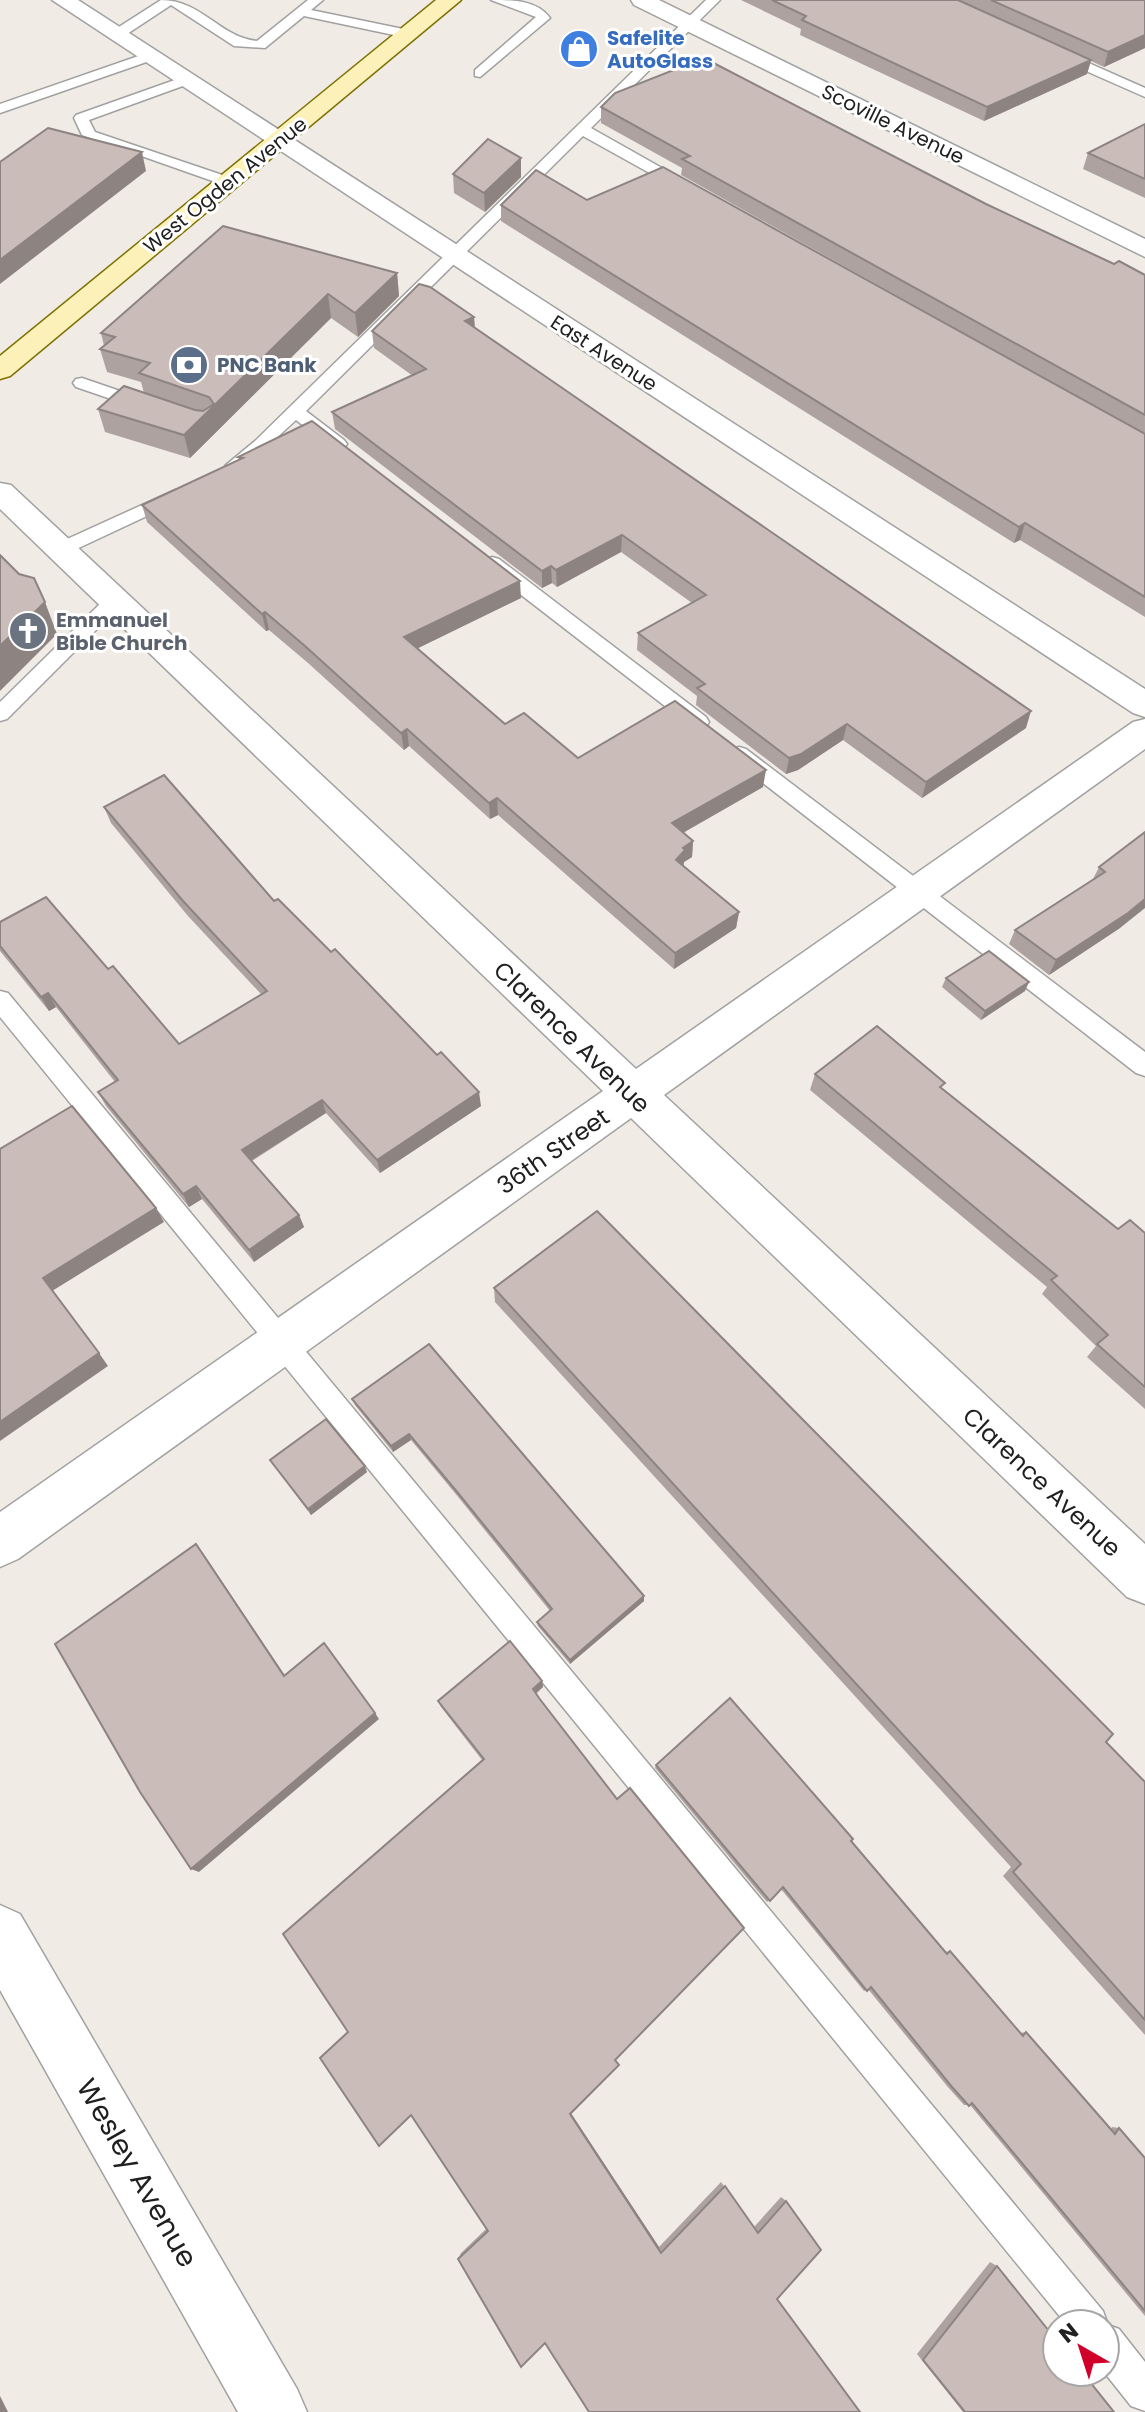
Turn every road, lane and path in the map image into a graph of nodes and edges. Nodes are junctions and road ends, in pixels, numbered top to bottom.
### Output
1 (63, 0) edge
2 (170, 0) edge
3 (316, 0) edge
4 (450, 0) edge
5 (498, 0) edge
6 (642, 0) edge
7 (713, 0) edge
8 (301, 12) junction
9 (690, 23) junction
10 (408, 34) junction
11 (116, 35) junction
12 (1048, 49) edge
13 (150, 56) junction
14 (480, 73) dead end
15 (186, 80) junction
16 (1145, 93) edge
17 (0, 109) edge
18 (582, 129) junction
19 (278, 142) junction
20 (229, 182) junction
21 (705, 198) edge
22 (1145, 249) edge
23 (454, 255) junction
24 (0, 370) edge
25 (82, 383) dead end
26 (295, 411) junction
27 (165, 412) edge
28 (357, 459) edge
29 (213, 478) edge
30 (185, 491) edge
31 (0, 492) edge
32 (470, 546) edge
33 (61, 549) junction
34 (115, 600) junction
35 (1145, 705) edge
36 (0, 714) edge
37 (1145, 731) edge
38 (918, 892) junction
39 (0, 1000) edge
40 (1145, 1066) edge
41 (633, 1095) junction
42 (284, 1342) junction
43 (0, 1542) edge
44 (1145, 1579) edge
45 (0, 1934) edge
46 (1077, 2308) edge
47 (1121, 2363) edge
48 (1145, 2392) edge
49 (274, 2412) edge

1 - 11 street, East Avenue
2 - 8 lane
2 - 11 lane
3 - 8 lane
4 - 10 main road, West Ogden Avenue
5 - 14 lane
6 - 9 street, Scoville Avenue
7 - 9 lane
8 - 10 lane
9 - 18 lane
9 - 22 street, Scoville Avenue
10 - 19 main road, West Ogden Avenue
11 - 13 street, East Avenue
12 - 16 lane
13 - 15 street, East Avenue
13 - 17 lane
15 - 19 street, East Avenue
15 - 20 lane
18 - 21 lane
18 - 23 lane
19 - 20 main road, West Ogden Avenue
19 - 23 street, East Avenue
20 - 24 main road, West Ogden Avenue
23 - 26 lane
23 - 35 street, East Avenue
25 - 27 lane
26 - 28 lane
26 - 29 lane
30 - 33 lane
31 - 33 street, Clarence Avenue
32 - 38 lane
33 - 34 street, Clarence Avenue
34 - 36 lane
34 - 41 street, Clarence Avenue
37 - 38 street, 36th Street
38 - 40 lane
38 - 41 street, 36th Street
39 - 42 lane
41 - 42 street, 36th Street
41 - 44 street, Clarence Avenue
42 - 43 street, 36th Street
42 - 46 lane
45 - 49 street, Wesley Avenue
47 - 48 lane

